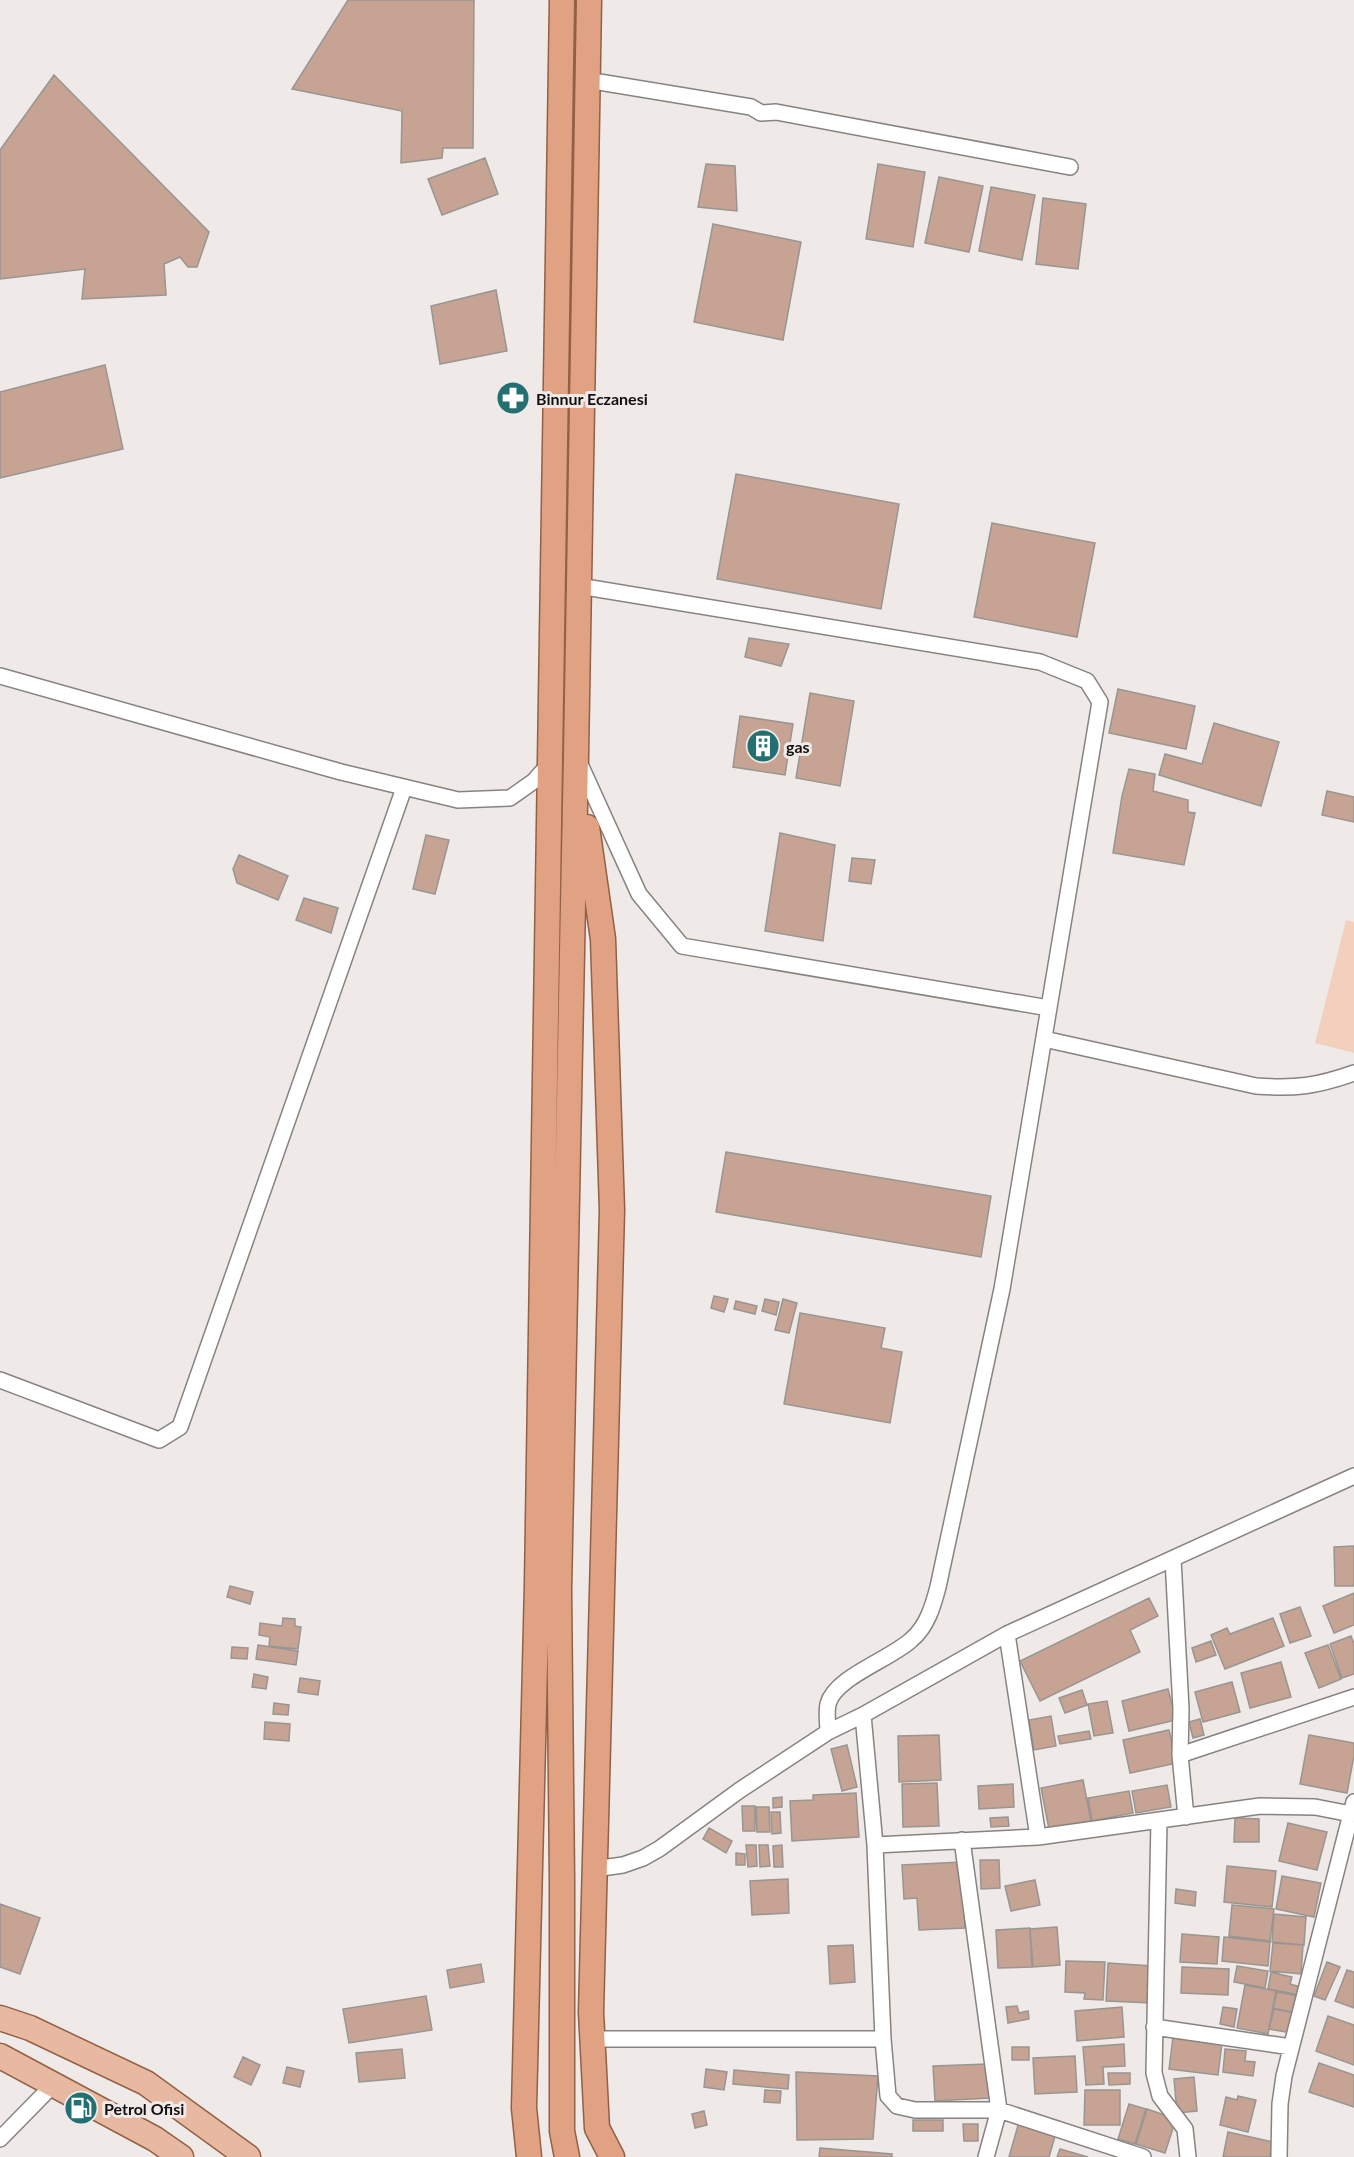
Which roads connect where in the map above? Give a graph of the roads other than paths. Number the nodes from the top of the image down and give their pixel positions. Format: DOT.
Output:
graph roads {
  1 [pos="562,0"];
  2 [pos="589,0"];
  3 [pos="587,80"];
  4 [pos="1070,167"];
  5 [pos="579,586"];
  6 [pos="0,676"];
  7 [pos="576,756"];
  8 [pos="550,762"];
  9 [pos="404,788"];
  10 [pos="1049,1008"];
  11 [pos="1044,1039"];
  12 [pos="1354,1073"];
  13 [pos="0,1380"];
  14 [pos="1354,1476"];
  15 [pos="1173,1558"];
  16 [pos="1006,1634"];
  17 [pos="1354,1697"];
  18 [pos="863,1715"];
  19 [pos="828,1732"];
  20 [pos="1180,1755"];
  21 [pos="1186,1817"];
  22 [pos="1352,1818"];
  23 [pos="1159,1821"];
  24 [pos="1038,1837"];
  25 [pos="962,1840"];
  26 [pos="875,1845"];
  27 [pos="594,1869"];
  28 [pos="0,2018"];
  29 [pos="1154,2027"];
  30 [pos="592,2039"];
  31 [pos="883,2039"];
  32 [pos="1291,2048"];
  33 [pos="1,2057"];
  34 [pos="54,2084"];
  35 [pos="999,2110"];
  36 [pos="0,2139"];
  37 [pos="181,2157"];
  38 [pos="248,2157"];
  39 [pos="529,2157"];
  40 [pos="567,2157"];
  41 [pos="612,2157"];
  42 [pos="986,2157"];
  43 [pos="1143,2157"];
  44 [pos="1188,2157"];
  45 [pos="1279,2157"];
  1 -- 8 [label="highway"];
  2 -- 3 [label="highway"];
  3 -- 4 [label="street"];
  3 -- 5 [label="highway"];
  5 -- 7 [label="highway"];
  5 -- 10 [label="street"];
  6 -- 9 [label="street"];
  7 -- 10 [label="street"];
  7 -- 27 [label="highway"];
  7 -- 40 [label="highway"];
  8 -- 9 [label="street"];
  8 -- 39 [label="highway"];
  9 -- 13 [label="street"];
  10 -- 11 [label="street"];
  11 -- 12 [label="street"];
  11 -- 19 [label="street"];
  14 -- 15 [label="street"];
  15 -- 16 [label="street"];
  15 -- 20 [label="street"];
  16 -- 18 [label="street"];
  16 -- 24 [label="street"];
  17 -- 20 [label="street"];
  18 -- 19 [label="street"];
  18 -- 26 [label="street"];
  19 -- 27 [label="street"];
  20 -- 21 [label="street"];
  21 -- 22 [label="street"];
  21 -- 23 [label="street"];
  22 -- 32 [label="street"];
  23 -- 24 [label="street"];
  23 -- 29 [label="street"];
  24 -- 25 [label="street"];
  25 -- 26 [label="street"];
  25 -- 35 [label="street"];
  26 -- 31 [label="street"];
  27 -- 30 [label="highway"];
  28 -- 38 [label="main road"];
  29 -- 32 [label="street"];
  29 -- 44 [label="street"];
  30 -- 31 [label="street"];
  30 -- 41 [label="highway"];
  31 -- 35 [label="street"];
  32 -- 45 [label="street"];
  33 -- 34 [label="main road"];
  34 -- 36 [label="street"];
  34 -- 37 [label="main road"];
  35 -- 42 [label="street"];
  35 -- 43 [label="street"];
}
